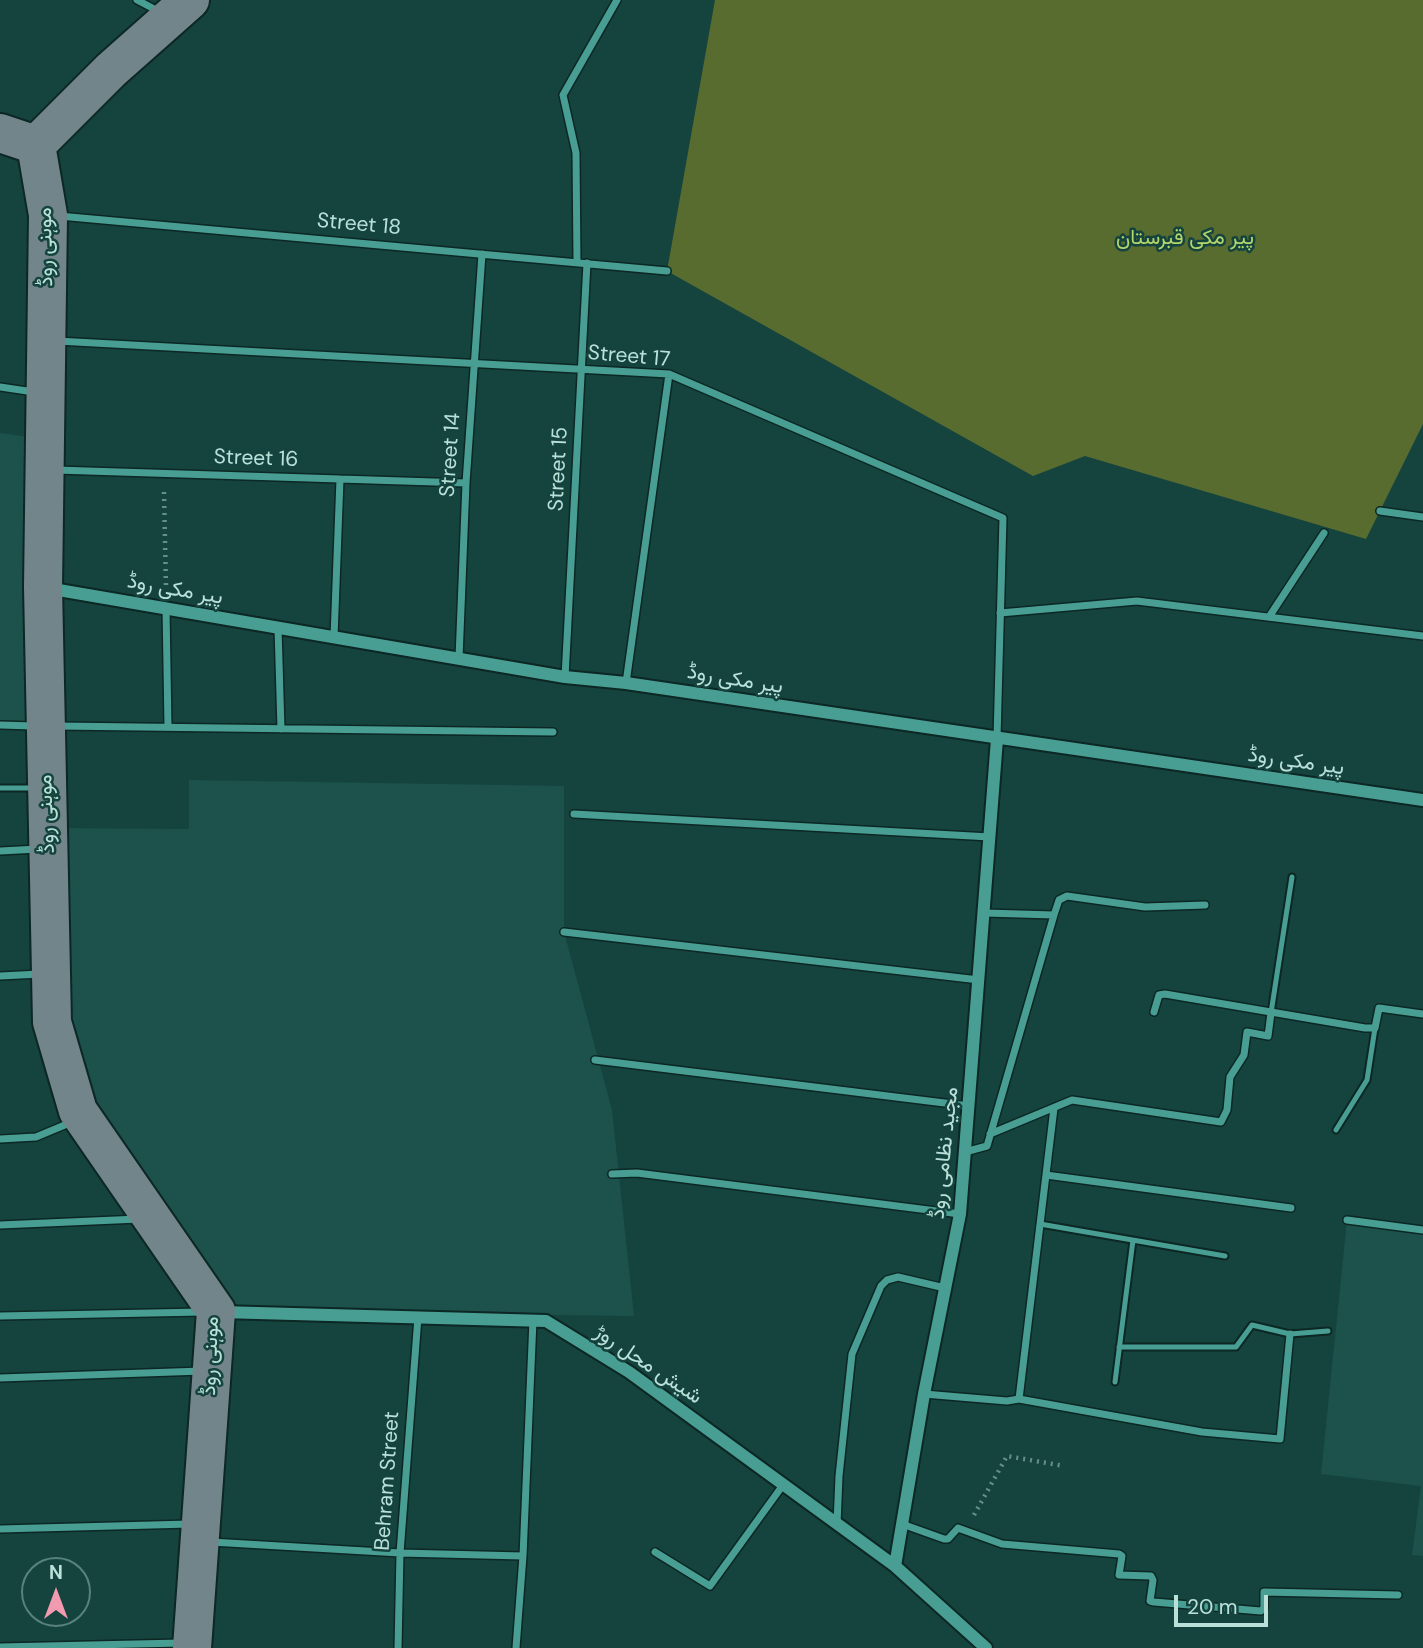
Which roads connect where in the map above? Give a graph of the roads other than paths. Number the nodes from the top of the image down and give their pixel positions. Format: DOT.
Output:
graph roads {
  1 [pos="137,0"];
  2 [pos="617,0"];
  3 [pos="180,9"];
  4 [pos="0,133"];
  5 [pos="36,145"];
  6 [pos="48,215"];
  7 [pos="482,254"];
  8 [pos="578,262"];
  9 [pos="587,263"];
  10 [pos="667,271"];
  11 [pos="46,341"];
  12 [pos="475,364"];
  13 [pos="582,370"];
  14 [pos="669,374"];
  15 [pos="0,387"];
  16 [pos="45,393"];
  17 [pos="44,470"];
  18 [pos="340,480"];
  19 [pos="466,483"];
  20 [pos="1380,511"];
  21 [pos="1423,517"];
  22 [pos="1324,533"];
  23 [pos="43,587"];
  24 [pos="166,608"];
  25 [pos="1000,613"];
  26 [pos="1269,617"];
  27 [pos="278,628"];
  28 [pos="1423,636"];
  29 [pos="334,637"];
  30 [pos="459,658"];
  31 [pos="565,677"];
  32 [pos="626,683"];
  33 [pos="0,725"];
  34 [pos="46,726"];
  35 [pos="168,727"];
  36 [pos="281,729"];
  37 [pos="553,732"];
  38 [pos="997,739"];
  39 [pos="0,788"];
  40 [pos="46,788"];
  41 [pos="1423,800"];
  42 [pos="574,814"];
  43 [pos="990,837"];
  44 [pos="48,849"];
  45 [pos="0,851"];
  46 [pos="1292,877"];
  47 [pos="1205,905"];
  48 [pos="985,913"];
  49 [pos="1054,915"];
  50 [pos="564,932"];
  51 [pos="52,974"];
  52 [pos="0,976"];
  53 [pos="979,980"];
  54 [pos="1154,1012"];
  55 [pos="1271,1013"];
  56 [pos="1423,1014"];
  57 [pos="1375,1028"];
  58 [pos="595,1060"];
  59 [pos="969,1106"];
  60 [pos="1054,1108"];
  61 [pos="83,1118"];
  62 [pos="1336,1130"];
  63 [pos="990,1134"];
  64 [pos="0,1139"];
  65 [pos="965,1152"];
  66 [pos="612,1174"];
  67 [pos="1046,1175"];
  68 [pos="1291,1208"];
  69 [pos="960,1214"];
  70 [pos="153,1219"];
  71 [pos="1347,1220"];
  72 [pos="1040,1224"];
  73 [pos="0,1225"];
  74 [pos="1423,1230"];
  75 [pos="1133,1240"];
  76 [pos="1225,1256"];
  77 [pos="945,1288"];
  78 [pos="216,1311"];
  79 [pos="0,1317"];
  80 [pos="418,1317"];
  81 [pos="533,1320"];
  82 [pos="1328,1331"];
  83 [pos="1290,1334"];
  84 [pos="1119,1347"];
  85 [pos="212,1371"];
  86 [pos="0,1378"];
  87 [pos="1115,1382"];
  88 [pos="924,1394"];
  89 [pos="1019,1399"];
  90 [pos="783,1485"];
  91 [pos="837,1524"];
  92 [pos="902,1524"];
  93 [pos="0,1529"];
  94 [pos="200,1533"];
  95 [pos="655,1552"];
  96 [pos="401,1553"];
  97 [pos="523,1556"];
  98 [pos="895,1566"];
  99 [pos="1398,1595"];
  100 [pos="192,1646"];
  101 [pos="0,1647"];
  102 [pos="398,1648"];
  103 [pos="516,1648"];
  104 [pos="986,1648"];
  1 -- 3 [label="street"];
  2 -- 8 [label="street"];
  3 -- 5 [label="main road"];
  4 -- 5 [label="main road"];
  5 -- 6 [label="main road, موہنی روڈ"];
  6 -- 7 [label="street, Street 18"];
  6 -- 11 [label="main road, موہنی روڈ"];
  7 -- 8 [label="street, Street 18"];
  7 -- 12 [label="street, Street 14"];
  8 -- 9 [label="street, Street 18"];
  9 -- 10 [label="street, Street 18"];
  9 -- 13 [label="street, Street 15"];
  11 -- 12 [label="street, Street 17"];
  11 -- 16 [label="main road, موہنی روڈ"];
  12 -- 13 [label="street, Street 17"];
  12 -- 19 [label="street, Street 14"];
  13 -- 14 [label="street, Street 17"];
  13 -- 31 [label="street, Street 15"];
  14 -- 25 [label="street, Street 17"];
  14 -- 32 [label="street"];
  15 -- 16 [label="street"];
  16 -- 17 [label="main road, موہنی روڈ"];
  17 -- 18 [label="street, Street 16"];
  17 -- 23 [label="main road, موہنی روڈ"];
  18 -- 19 [label="street, Street 16"];
  18 -- 29 [label="street"];
  19 -- 30 [label="street, Street 14"];
  20 -- 21 [label="street"];
  22 -- 26 [label="street"];
  23 -- 24 [label="street, پیر مکی روڈ"];
  23 -- 34 [label="main road, موہنی روڈ"];
  24 -- 27 [label="street, پیر مکی روڈ"];
  24 -- 35 [label="street"];
  25 -- 26 [label="street"];
  25 -- 38 [label="street, Street 17"];
  26 -- 28 [label="street"];
  27 -- 29 [label="street, پیر مکی روڈ"];
  27 -- 36 [label="street"];
  29 -- 30 [label="street, پیر مکی روڈ"];
  30 -- 31 [label="street, پیر مکی روڈ"];
  31 -- 32 [label="street, پیر مکی روڈ"];
  32 -- 38 [label="street, پیر مکی روڈ"];
  33 -- 34 [label="street"];
  34 -- 35 [label="street"];
  34 -- 40 [label="main road, موہنی روڈ"];
  35 -- 36 [label="street"];
  36 -- 37 [label="street"];
  38 -- 41 [label="street, پیر مکی روڈ"];
  38 -- 43 [label="street, مجید نظامی روڈ"];
  39 -- 40 [label="lane"];
  40 -- 44 [label="main road, موہنی روڈ"];
  42 -- 43 [label="street"];
  43 -- 48 [label="street, مجید نظامی روڈ"];
  44 -- 45 [label="street"];
  44 -- 51 [label="main road, موہنی روڈ"];
  46 -- 55 [label="lane"];
  47 -- 49 [label="street"];
  48 -- 49 [label="street"];
  48 -- 53 [label="street, مجید نظامی روڈ"];
  49 -- 63 [label="street"];
  50 -- 53 [label="street"];
  51 -- 52 [label="street"];
  51 -- 61 [label="main road, موہنی روڈ"];
  53 -- 59 [label="street, مجید نظامی روڈ"];
  54 -- 55 [label="street"];
  55 -- 57 [label="street"];
  55 -- 60 [label="street"];
  56 -- 57 [label="street"];
  57 -- 62 [label="lane"];
  58 -- 59 [label="street"];
  59 -- 65 [label="street, مجید نظامی روڈ"];
  60 -- 63 [label="street"];
  60 -- 67 [label="street"];
  61 -- 64 [label="street"];
  61 -- 70 [label="main road, موہنی روڈ"];
  63 -- 65 [label="street"];
  65 -- 69 [label="street, مجید نظامی روڈ"];
  66 -- 69 [label="street"];
  67 -- 68 [label="street"];
  67 -- 72 [label="street"];
  69 -- 77 [label="street, مجید نظامی روڈ"];
  70 -- 73 [label="street"];
  70 -- 78 [label="main road, موہنی روڈ"];
  71 -- 74 [label="street"];
  72 -- 75 [label="lane"];
  72 -- 89 [label="street"];
  75 -- 76 [label="lane"];
  75 -- 84 [label="lane"];
  77 -- 88 [label="street, مجید نظامی روڈ"];
  77 -- 91 [label="street"];
  78 -- 79 [label="street"];
  78 -- 80 [label="street, شیش محل روڑ"];
  78 -- 85 [label="main road, موہنی روڈ"];
  80 -- 81 [label="street, شیش محل روڑ"];
  80 -- 96 [label="street, Behram Street"];
  81 -- 90 [label="street, شیش محل روڑ"];
  81 -- 97 [label="street"];
  82 -- 83 [label="lane"];
  83 -- 84 [label="lane"];
  83 -- 89 [label="street"];
  84 -- 87 [label="lane"];
  85 -- 86 [label="street"];
  85 -- 94 [label="main road, موہنی روڈ"];
  88 -- 89 [label="street"];
  88 -- 92 [label="street, مجید نظامی روڈ"];
  90 -- 91 [label="street, شیش محل روڑ"];
  90 -- 95 [label="street"];
  91 -- 98 [label="street, شیش محل روڑ"];
  92 -- 98 [label="street, مجید نظامی روڈ"];
  92 -- 99 [label="street"];
  93 -- 94 [label="street"];
  94 -- 96 [label="street"];
  94 -- 100 [label="main road, موہنی روڈ"];
  96 -- 97 [label="street"];
  96 -- 102 [label="street, Behram Street"];
  97 -- 103 [label="street"];
  98 -- 104 [label="street, شیش محل روڑ"];
  100 -- 101 [label="street"];
}
